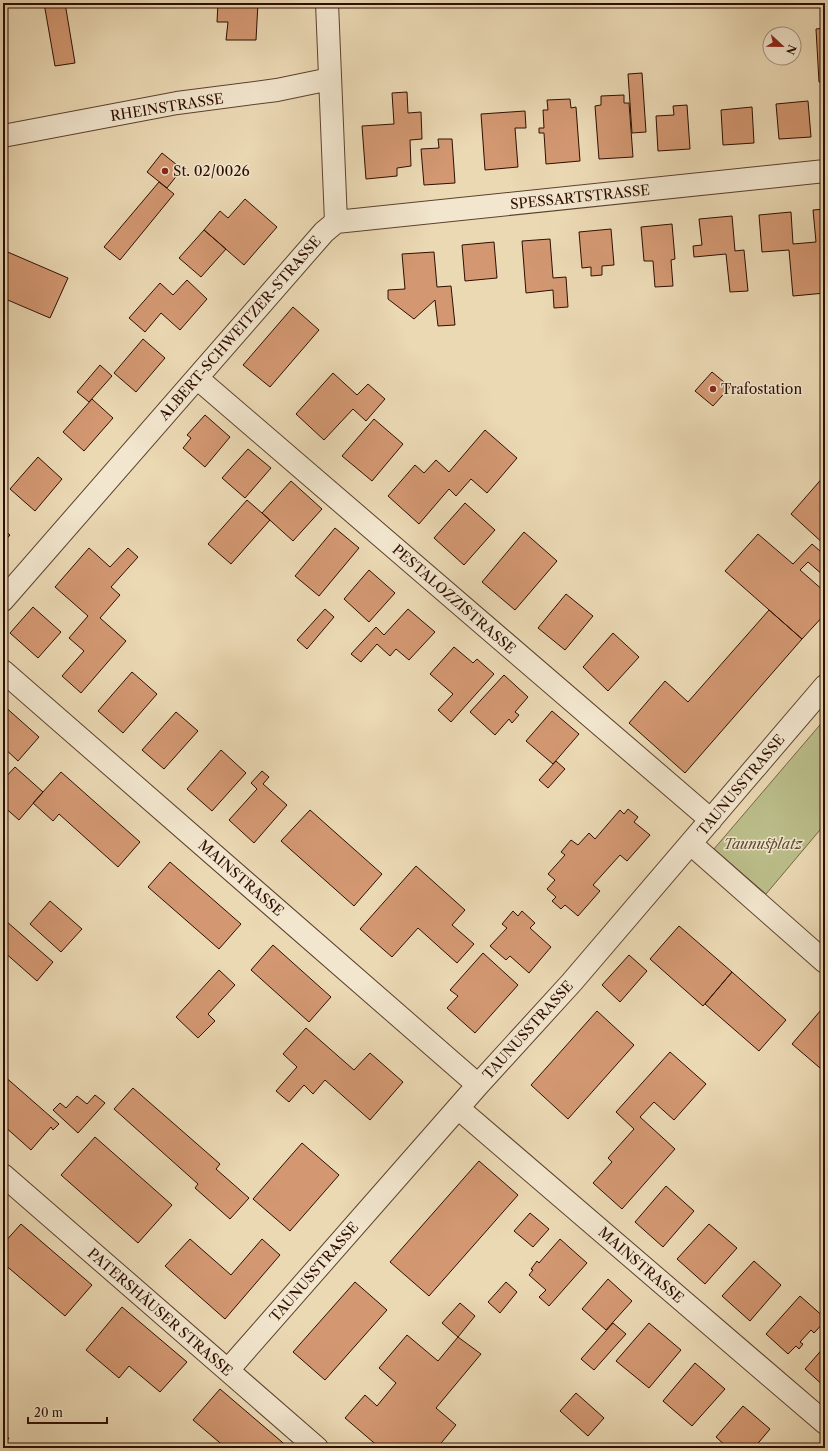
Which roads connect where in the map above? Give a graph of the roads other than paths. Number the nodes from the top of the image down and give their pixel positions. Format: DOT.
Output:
graph roads {
  1 [pos="327,3"];
  2 [pos="330,79"];
  3 [pos="3,136"];
  4 [pos="825,171"];
  5 [pos="336,222"];
  6 [pos="196,378"];
  7 [pos="3,600"];
  8 [pos="3,671"];
  9 [pos="825,686"];
  10 [pos="711,820"];
  11 [pos="691,844"];
  12 [pos="825,962"];
  13 [pos="478,1085"];
  14 [pos="458,1108"];
  15 [pos="3,1175"];
  16 [pos="228,1370"];
  17 [pos="825,1424"];
  18 [pos="318,1448"];
  1 -- 2 [label="street"];
  2 -- 3 [label="street, RHEINSTRASSE"];
  2 -- 5 [label="street"];
  4 -- 5 [label="street, SPESSARTSTRASSE"];
  5 -- 6 [label="street, ALBERT-SCHWEITZER-STRASSE"];
  6 -- 7 [label="street, ALBERT-SCHWEITZER-STRASSE"];
  6 -- 10 [label="street, PESTALOZZISTRASSE"];
  8 -- 13 [label="street, MAINSTRASSE"];
  9 -- 10 [label="street, TAUNUSSTRASSE"];
  10 -- 11 [label="street, TAUNUSSTRASSE"];
  11 -- 12 [label="street"];
  11 -- 13 [label="street, TAUNUSSTRASSE"];
  13 -- 14 [label="street, TAUNUSSTRASSE"];
  14 -- 16 [label="street, TAUNUSSTRASSE"];
  14 -- 17 [label="street, MAINSTRASSE"];
  15 -- 16 [label="street, PATERSHÄUSER STRASSE"];
  16 -- 18 [label="street, PATERSHÄUSER STRASSE"];
}
